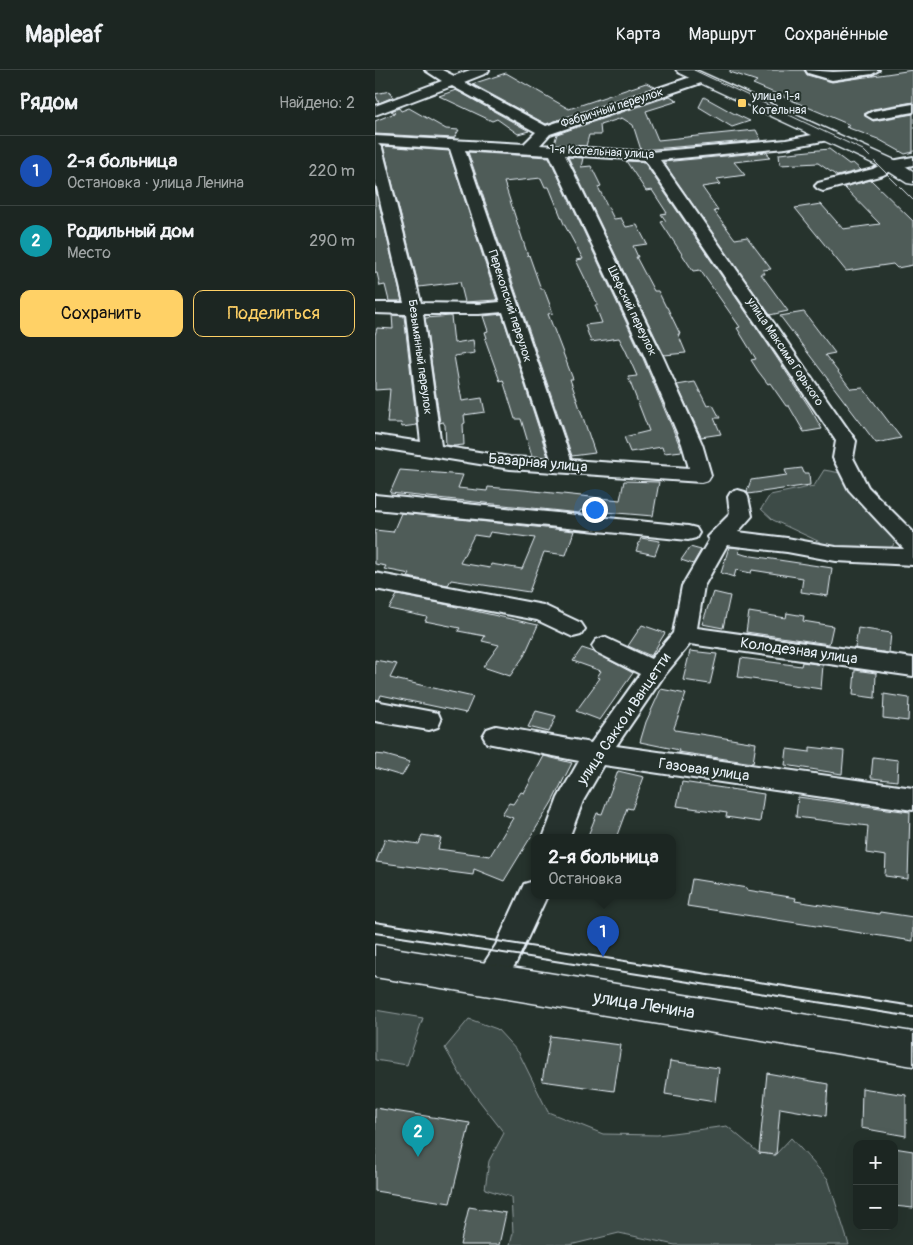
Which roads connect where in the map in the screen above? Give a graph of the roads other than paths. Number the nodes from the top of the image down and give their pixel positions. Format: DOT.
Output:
graph roads {
  1 [pos="432,70"];
  2 [pos="482,70"];
  3 [pos="685,70"];
  4 [pos="813,70"];
  5 [pos="872,70"];
  6 [pos="702,78"];
  7 [pos="453,80"];
  8 [pos="913,108"];
  9 [pos="375,111"];
  10 [pos="873,115"];
  11 [pos="545,131"];
  12 [pos="828,136"];
  13 [pos="375,140"];
  14 [pos="456,145"];
  15 [pos="375,148"];
  16 [pos="529,148"];
  17 [pos="555,150"];
  18 [pos="650,156"];
  19 [pos="913,161"];
  20 [pos="891,165"];
  21 [pos="913,179"];
  22 [pos="823,186"];
  23 [pos="510,306"];
  24 [pos="375,308"];
  25 [pos="414,308"];
  26 [pos="375,441"];
  27 [pos="432,449"];
  28 [pos="563,466"];
  29 [pos="701,475"];
  30 [pos="738,497"];
  31 [pos="375,502"];
  32 [pos="688,534"];
  33 [pos="719,537"];
  34 [pos="913,545"];
  35 [pos="913,557"];
  36 [pos="375,581"];
  37 [pos="573,629"];
  38 [pos="684,635"];
  39 [pos="604,646"];
  40 [pos="913,667"];
  41 [pos="655,671"];
  42 [pos="375,710"];
  43 [pos="429,720"];
  44 [pos="496,736"];
  45 [pos="597,754"];
  46 [pos="913,799"];
  47 [pos="557,834"];
  48 [pos="531,899"];
  49 [pos="375,961"];
  50 [pos="489,979"];
  51 [pos="913,1049"];
  1 -- 7 [label="street"];
  2 -- 7 [label="street"];
  3 -- 6 [label="main road"];
  4 -- 5 [label="street"];
  6 -- 11 [label="street, Фабричный переулок"];
  6 -- 12 [label="main road"];
  7 -- 9 [label="street"];
  7 -- 11 [label="street"];
  8 -- 10 [label="street"];
  11 -- 16 [label="street, Фабричный переулок"];
  12 -- 18 [label="street, 1-я Котельная улица"];
  12 -- 20 [label="main road"];
  13 -- 14 [label="street, 1-я Котельная улица"];
  14 -- 16 [label="street, 1-я Котельная улица"];
  14 -- 23 [label="street, Перекопский переулок"];
  15 -- 25 [label="street, Безымянный переулок"];
  16 -- 17 [label="street, 1-я Котельная улица"];
  17 -- 18 [label="street, 1-я Котельная улица"];
  17 -- 29 [label="street, Шефский переулок"];
  18 -- 34 [label="street, улица Максима Горького"];
  19 -- 20 [label="street"];
  20 -- 21 [label="main road"];
  20 -- 22 [label="street"];
  23 -- 25 [label="street"];
  23 -- 28 [label="street, Перекопский переулок"];
  24 -- 25 [label="street"];
  25 -- 27 [label="street, Безымянный переулок"];
  26 -- 27 [label="street, Базарная улица"];
  27 -- 28 [label="street, Базарная улица"];
  28 -- 29 [label="street, Базарная улица"];
  30 -- 33 [label="street, улица Сакко и Ванцетти"];
  31 -- 32 [label="street"];
  33 -- 35 [label="street"];
  33 -- 38 [label="street, улица Сакко и Ванцетти"];
  36 -- 37 [label="street"];
  38 -- 40 [label="street, Колодезная улица"];
  38 -- 41 [label="street, улица Сакко и Ванцетти"];
  39 -- 41 [label="street"];
  41 -- 45 [label="street, улица Сакко и Ванцетти"];
  42 -- 43 [label="street"];
  44 -- 45 [label="street, Газовая улица"];
  45 -- 46 [label="street, Газовая улица"];
  45 -- 47 [label="street, улица Сакко и Ванцетти"];
  48 -- 50 [label="street"];
  49 -- 50 [label="main road, улица Ленина"];
  50 -- 51 [label="main road, улица Ленина"];
}
